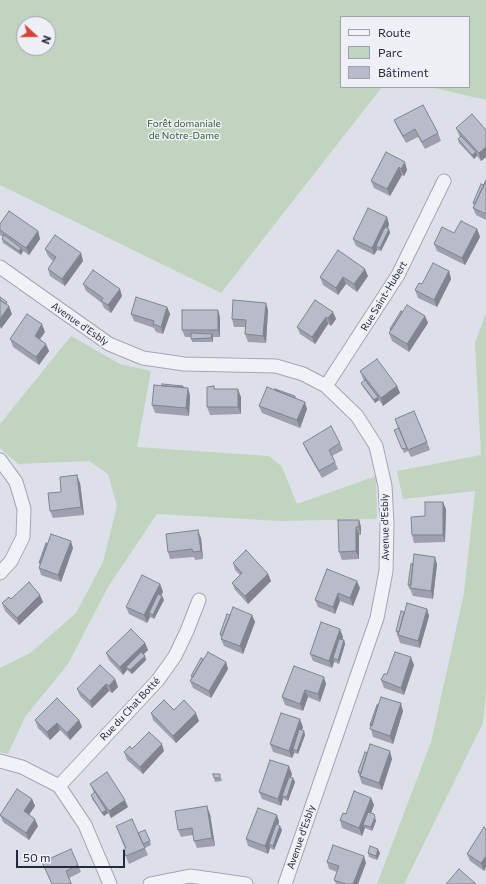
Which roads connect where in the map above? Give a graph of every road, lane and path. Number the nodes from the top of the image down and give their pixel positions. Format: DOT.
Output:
graph roads {
  1 [pos="444,181"];
  2 [pos="0,268"];
  3 [pos="326,386"];
  4 [pos="0,460"];
  5 [pos="0,573"];
  6 [pos="199,600"];
  7 [pos="0,761"];
  8 [pos="58,786"];
  9 [pos="191,880"];
  10 [pos="110,884"];
  11 [pos="150,884"];
  12 [pos="246,884"];
  13 [pos="285,884"];
  1 -- 3 [label="street, Rue Saint-Hubert"];
  2 -- 3 [label="street, Avenue d'Esbly"];
  3 -- 13 [label="street, Avenue d'Esbly"];
  4 -- 5 [label="street"];
  6 -- 8 [label="street, Rue du Chat Botté"];
  7 -- 8 [label="street"];
  8 -- 10 [label="street"];
  9 -- 11 [label="street"];
  9 -- 12 [label="street"];
}
